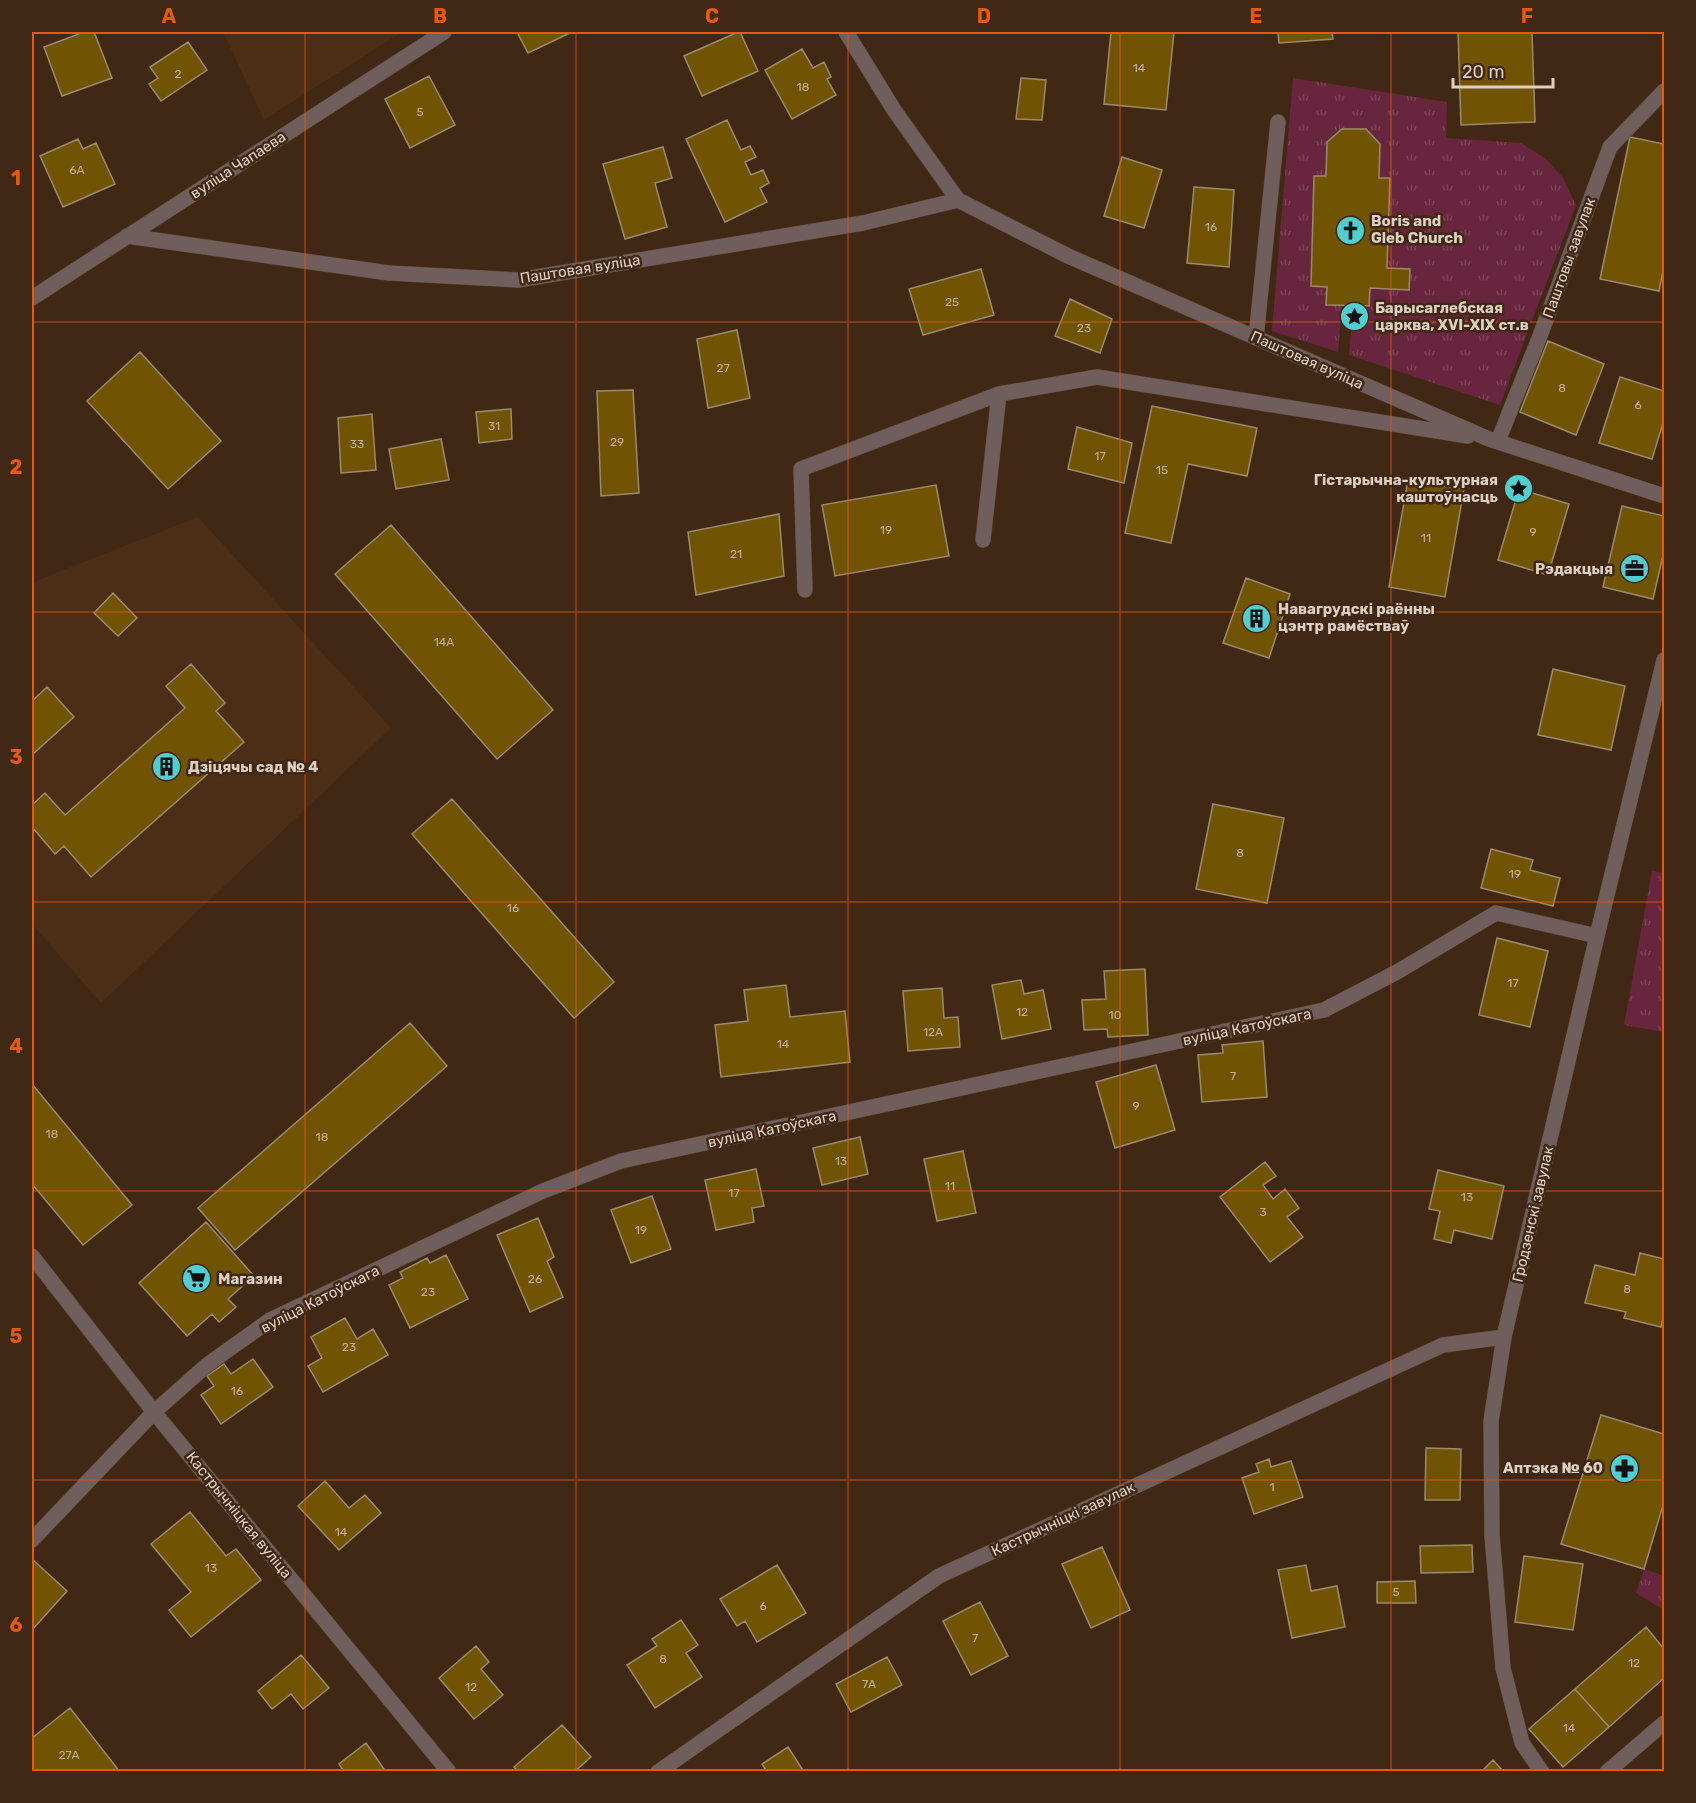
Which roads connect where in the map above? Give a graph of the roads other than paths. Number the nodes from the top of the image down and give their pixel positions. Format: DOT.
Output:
graph roads {
  1 [pos="444,32"];
  2 [pos="846,32"];
  3 [pos="1665,92"];
  4 [pos="1278,122"];
  5 [pos="958,200"];
  6 [pos="127,236"];
  7 [pos="32,298"];
  8 [pos="1256,338"];
  9 [pos="999,394"];
  10 [pos="1493,440"];
  11 [pos="1665,496"];
  12 [pos="982,540"];
  13 [pos="806,590"];
  14 [pos="1665,660"];
  15 [pos="1597,936"];
  16 [pos="32,1256"];
  17 [pos="1504,1337"];
  18 [pos="154,1412"];
  19 [pos="32,1540"];
  20 [pos="1665,1723"];
  21 [pos="449,1772"];
  22 [pos="658,1772"];
  23 [pos="1542,1772"];
  24 [pos="1607,1772"];
  1 -- 6 [label="street, вуліца Чапаева"];
  2 -- 5 [label="street, Паштовая вуліца"];
  3 -- 10 [label="street, Паштовы завулак"];
  4 -- 8 [label="street"];
  5 -- 6 [label="street, Паштовая вуліца"];
  5 -- 8 [label="street, Паштовая вуліца"];
  6 -- 7 [label="street, вуліца Чапаева"];
  8 -- 10 [label="street, Паштовая вуліца"];
  9 -- 10 [label="street"];
  9 -- 12 [label="street"];
  9 -- 13 [label="street"];
  10 -- 11 [label="street, Паштовая вуліца"];
  14 -- 15 [label="street, Гродзенскі завулак"];
  15 -- 17 [label="street, Гродзенскі завулак"];
  15 -- 18 [label="street, вуліца Катоўскага"];
  16 -- 18 [label="street, Кастрычніцкая вуліца"];
  17 -- 22 [label="street, Кастрычніцкі завулак"];
  17 -- 23 [label="street, Гродзенскі завулак"];
  18 -- 19 [label="street, вуліца Катоўскага"];
  18 -- 21 [label="street, Кастрычніцкая вуліца"];
  20 -- 24 [label="street"];
}
